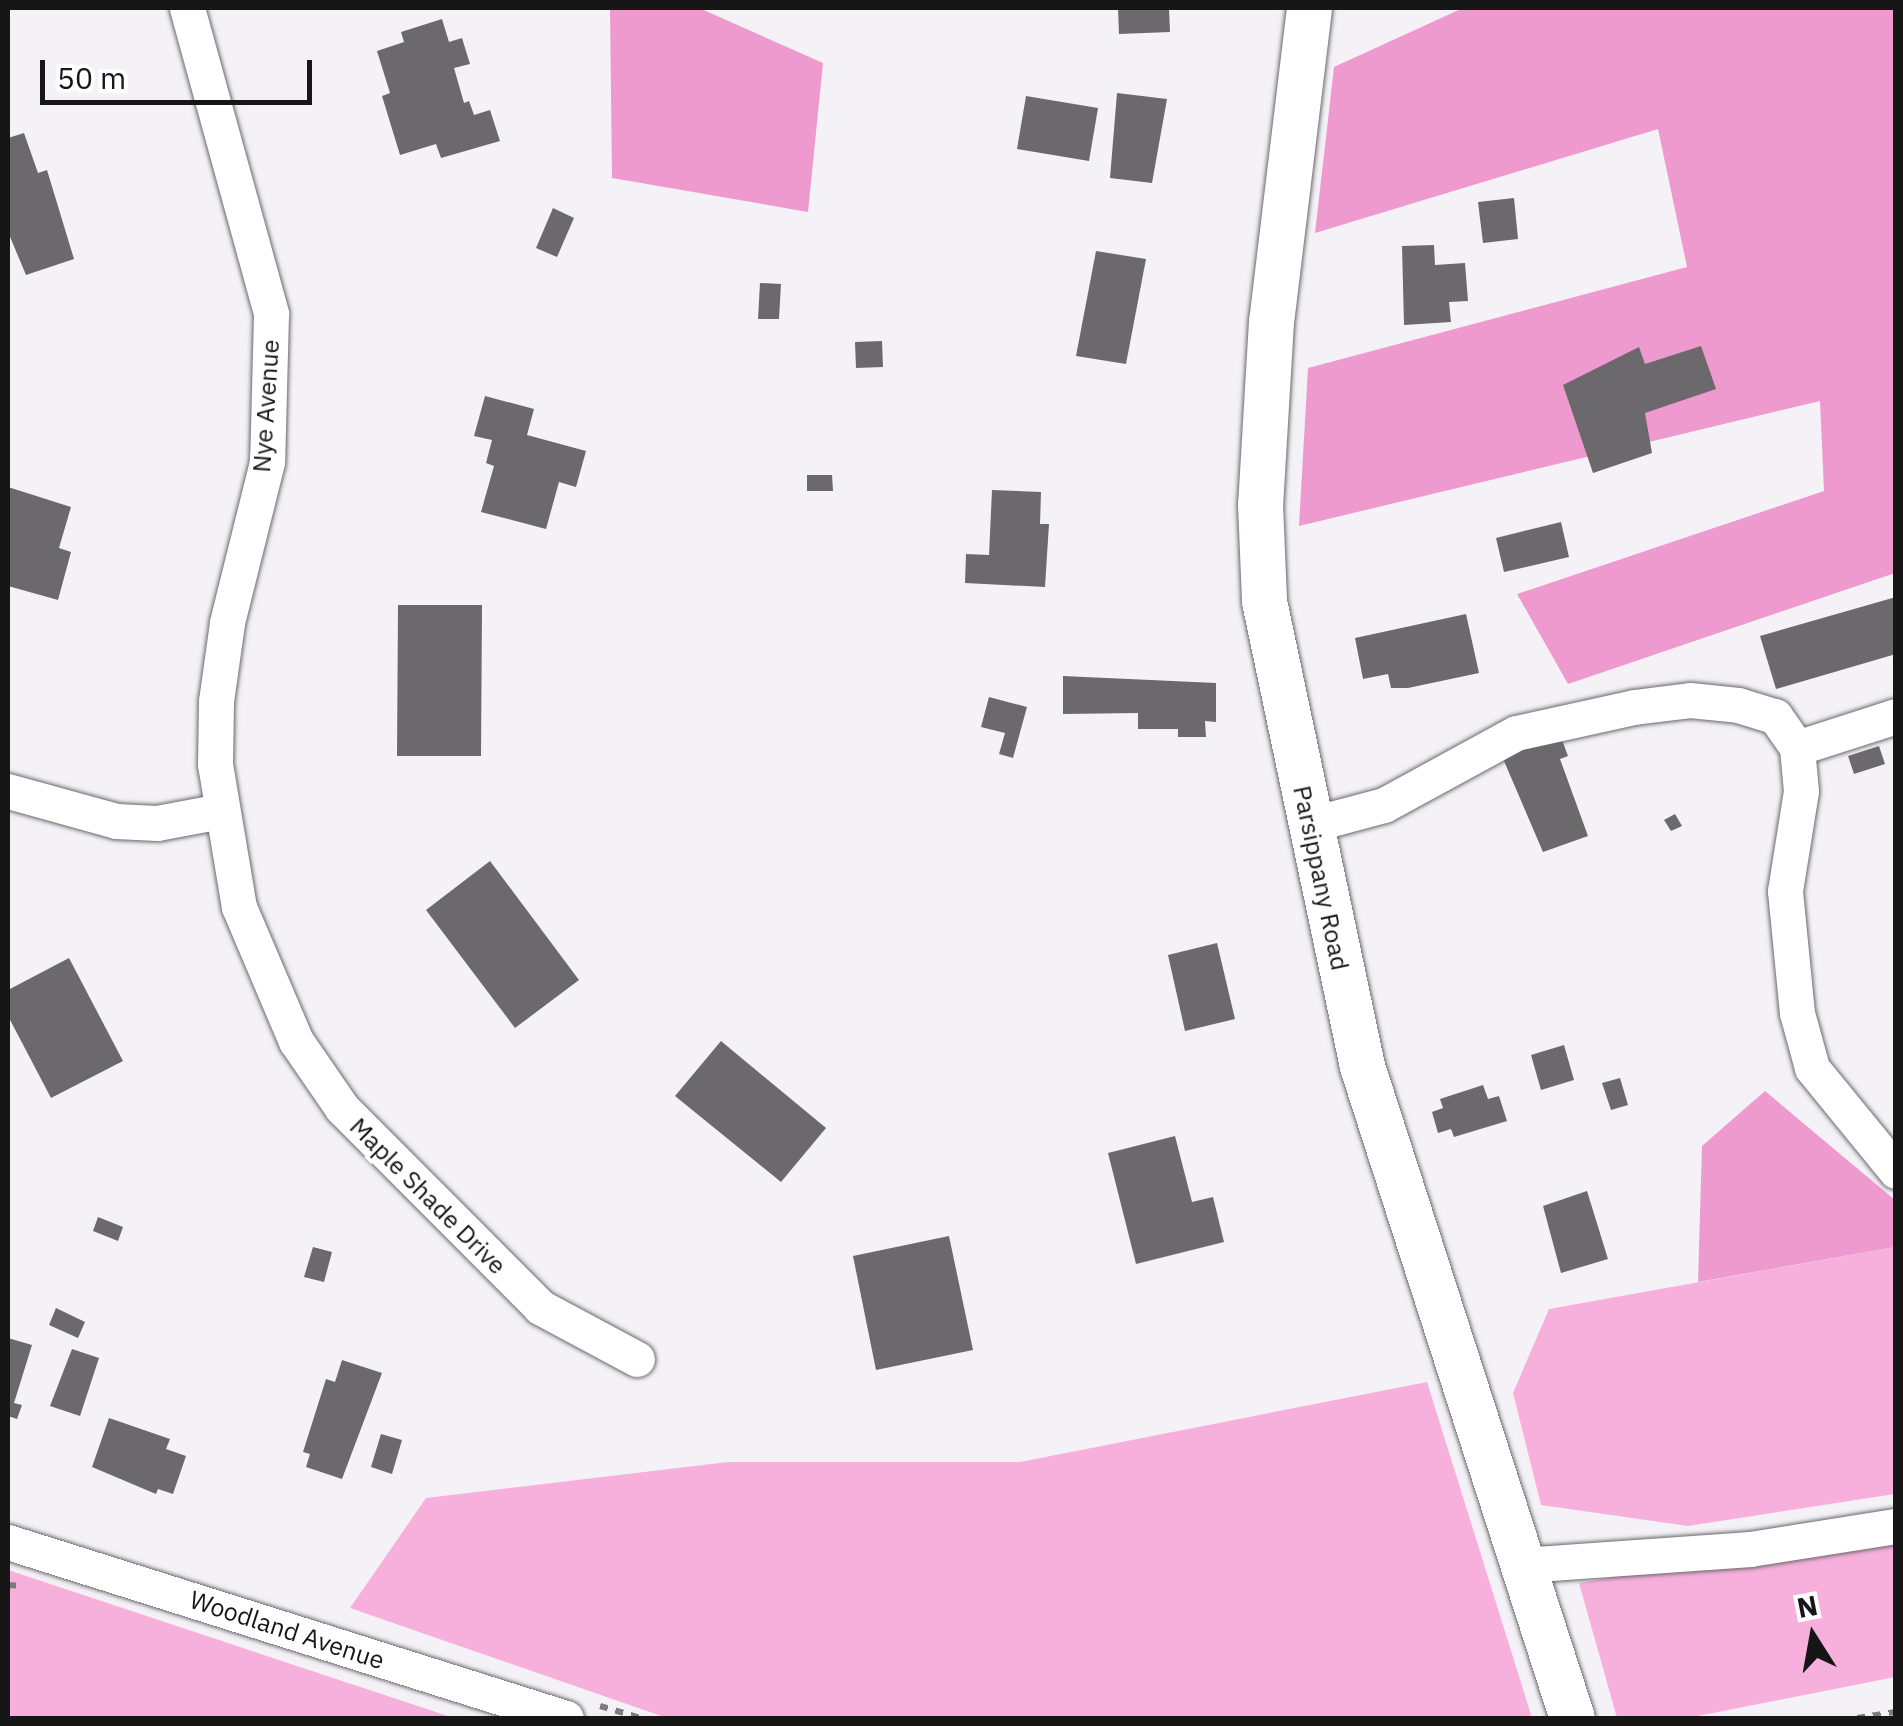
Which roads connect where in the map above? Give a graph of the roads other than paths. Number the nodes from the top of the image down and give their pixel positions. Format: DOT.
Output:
graph roads {
  1 [pos="187,8"];
  2 [pos="1308,8"];
  3 [pos="1896,716"];
  4 [pos="1797,748"];
  5 [pos="8,790"];
  6 [pos="221,811"];
  7 [pos="1309,825"];
  8 [pos="1896,1171"];
  9 [pos="637,1359"];
  10 [pos="1896,1526"];
  11 [pos="8,1542"];
  12 [pos="1522,1565"];
  13 [pos="566,1718"];
  14 [pos="1572,1718"];
  1 -- 6 [label="street, Nye Avenue"];
  2 -- 7 [label="main road, Parsippany Road"];
  3 -- 4 [label="street"];
  4 -- 7 [label="street"];
  4 -- 8 [label="street"];
  5 -- 6 [label="street"];
  6 -- 9 [label="street, Maple Shade Drive"];
  7 -- 12 [label="main road, Parsippany Road"];
  10 -- 12 [label="street"];
  11 -- 13 [label="street, Woodland Avenue"];
  12 -- 14 [label="main road, Parsippany Road"];
}
